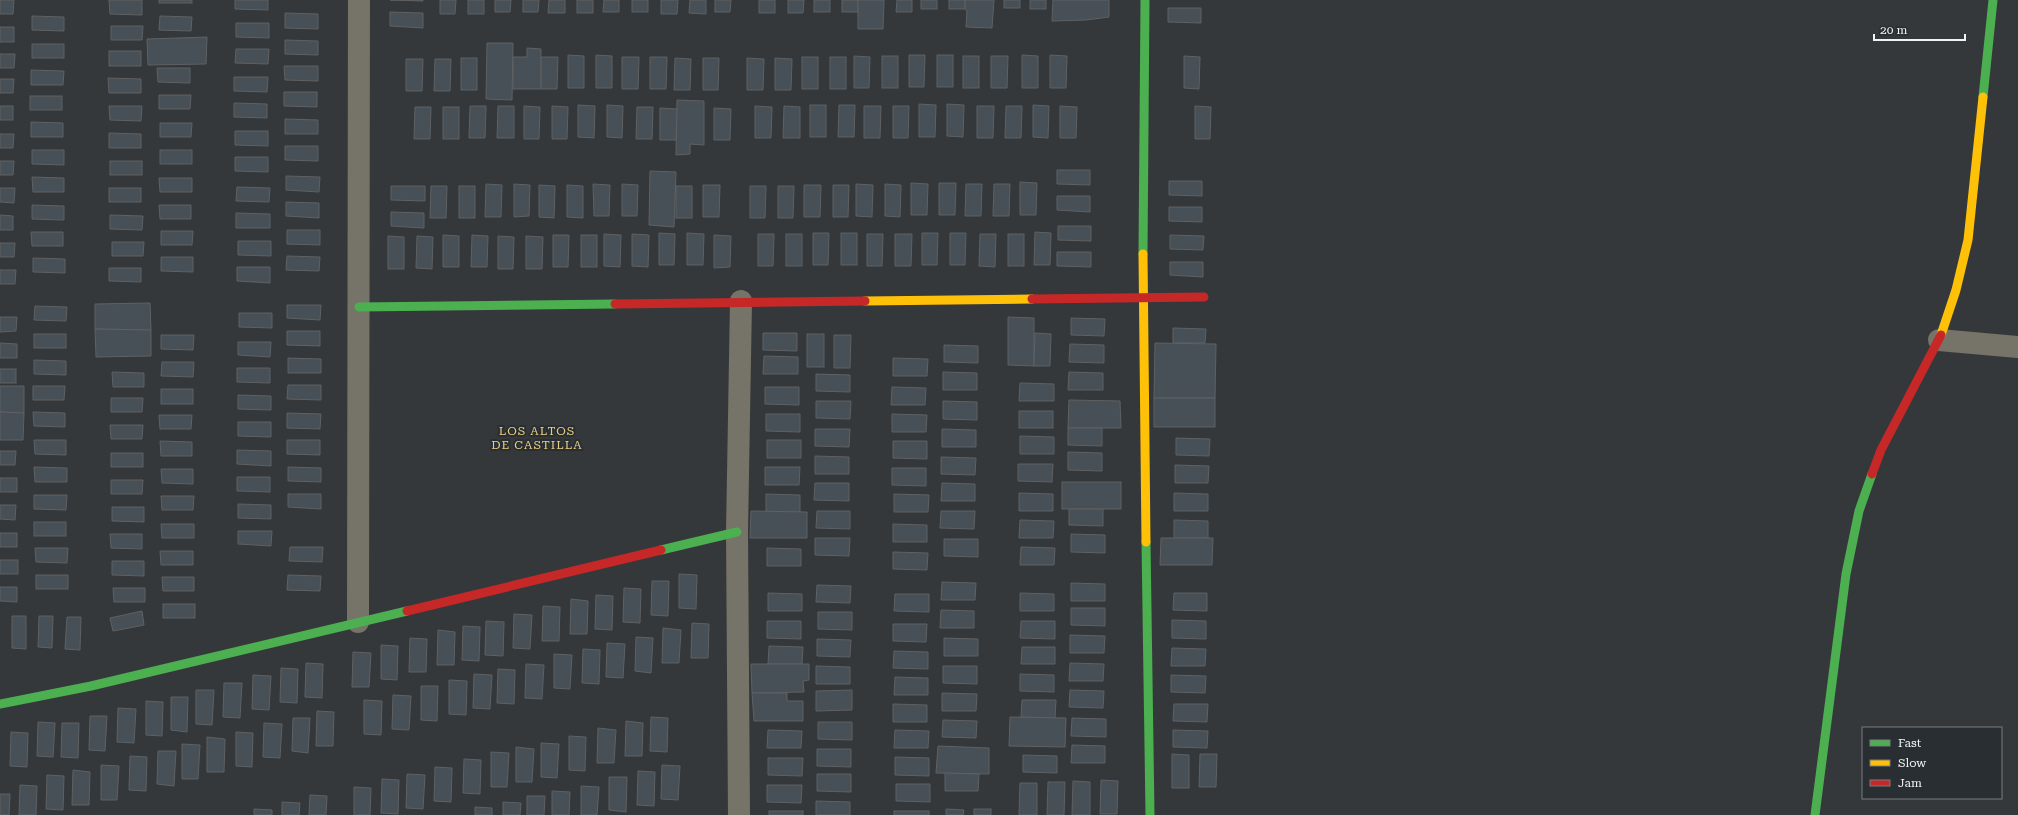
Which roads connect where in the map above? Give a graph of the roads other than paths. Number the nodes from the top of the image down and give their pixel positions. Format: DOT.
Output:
graph roads {
  1 [pos="359,0"];
  2 [pos="1145,0"];
  3 [pos="1993,0"];
  4 [pos="1143,297"];
  5 [pos="1204,297"];
  6 [pos="741,301"];
  7 [pos="359,307"];
  8 [pos="1939,340"];
  9 [pos="2018,347"];
  10 [pos="737,532"];
  11 [pos="358,622"];
  12 [pos="0,704"];
  13 [pos="739,815"];
  14 [pos="1150,815"];
  15 [pos="1815,815"];
  1 -- 7 [label="street"];
  2 -- 4 [label="street"];
  3 -- 8 [label="street"];
  4 -- 5 [label="street"];
  4 -- 6 [label="street"];
  4 -- 14 [label="street"];
  6 -- 7 [label="street"];
  6 -- 10 [label="street"];
  7 -- 11 [label="street"];
  8 -- 9 [label="street"];
  8 -- 15 [label="street"];
  10 -- 11 [label="street"];
  10 -- 13 [label="street"];
  11 -- 12 [label="street"];
}
